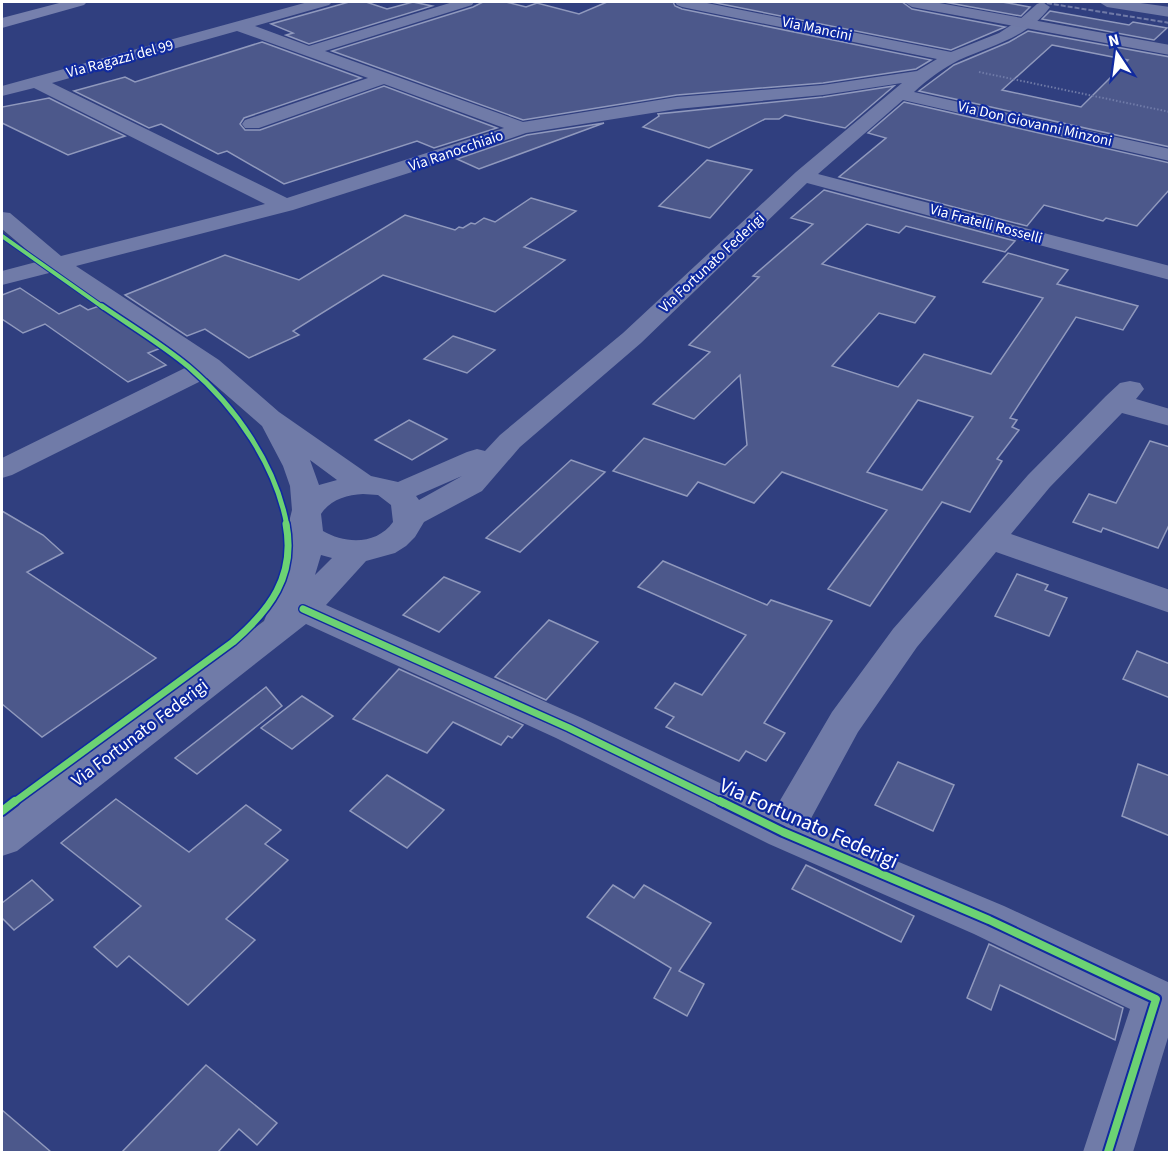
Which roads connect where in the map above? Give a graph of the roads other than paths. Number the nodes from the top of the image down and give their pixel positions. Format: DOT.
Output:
graph roads {
  1 [pos="79,2"];
  2 [pos="324,2"];
  3 [pos="467,2"];
  4 [pos="682,2"];
  5 [pos="912,2"];
  6 [pos="1107,2"];
  7 [pos="1042,8"];
  8 [pos="1170,12"];
  9 [pos="2,23"];
  10 [pos="1025,23"];
  11 [pos="239,26"];
  12 [pos="1170,50"];
  13 [pos="306,52"];
  14 [pos="946,61"];
  15 [pos="921,76"];
  16 [pos="386,78"];
  17 [pos="36,82"];
  18 [pos="2,91"];
  19 [pos="900,94"];
  20 [pos="252,124"];
  21 [pos="522,128"];
  22 [pos="1170,154"];
  23 [pos="803,176"];
  24 [pos="285,206"];
  25 [pos="2,218"];
  26 [pos="56,263"];
  27 [pos="1170,273"];
  28 [pos="2,278"];
  29 [pos="210,366"];
  30 [pos="269,418"];
  31 [pos="1170,418"];
  32 [pos="2,469"];
  33 [pos="364,484"];
  34 [pos="404,505"];
  35 [pos="308,524"];
  36 [pos="989,538"];
  37 [pos="357,551"];
  38 [pos="1170,602"];
  39 [pos="291,619"];
  40 [pos="783,832"];
  41 [pos="2,839"];
  42 [pos="1108,1152"];
  1 -- 9 [label="main road"];
  2 -- 11 [label="street, Via Ragazzi del 99"];
  3 -- 13 [label="street"];
  4 -- 14 [label="street, Via Mancini"];
  5 -- 10 [label="main road"];
  6 -- 8 [label="street"];
  7 -- 10 [label="street, Via Fortunato Federigi"];
  10 -- 12 [label="main road"];
  10 -- 14 [label="street, Via Fortunato Federigi"];
  11 -- 13 [label="street"];
  11 -- 17 [label="street, Via Ragazzi del 99"];
  13 -- 16 [label="street"];
  14 -- 15 [label="street, Via Fortunato Federigi"];
  15 -- 19 [label="street, Via Fortunato Federigi"];
  15 -- 21 [label="street, Via Ranocchiaio"];
  16 -- 20 [label="street"];
  16 -- 21 [label="street"];
  17 -- 18 [label="street, Via Ragazzi del 99"];
  17 -- 24 [label="street"];
  19 -- 22 [label="street, Via Don Giovanni Minzoni"];
  19 -- 23 [label="street, Via Fortunato Federigi"];
  21 -- 24 [label="street, Via Ranocchiaio"];
  23 -- 27 [label="street, Via Fratelli Rosselli"];
  23 -- 34 [label="street, Via Fortunato Federigi"];
  24 -- 26 [label="street, Via Ranocchiaio"];
  25 -- 26 [label="street"];
  26 -- 28 [label="street, Via Ranocchiaio"];
  26 -- 29 [label="street"];
  29 -- 30 [label="street"];
  29 -- 32 [label="street"];
  30 -- 33 [label="street"];
  30 -- 35 [label="street"];
  31 -- 36 [label="street, Via Fortunato Federigi"];
  33 -- 34 [label="street"];
  33 -- 35 [label="street"];
  34 -- 37 [label="street"];
  35 -- 37 [label="street"];
  35 -- 39 [label="street"];
  36 -- 38 [label="street"];
  36 -- 40 [label="street, Via Fortunato Federigi"];
  37 -- 39 [label="street"];
  39 -- 40 [label="street, Via Fortunato Federigi"];
  39 -- 41 [label="street, Via Fortunato Federigi"];
  40 -- 42 [label="street, Via Fortunato Federigi"];
}
